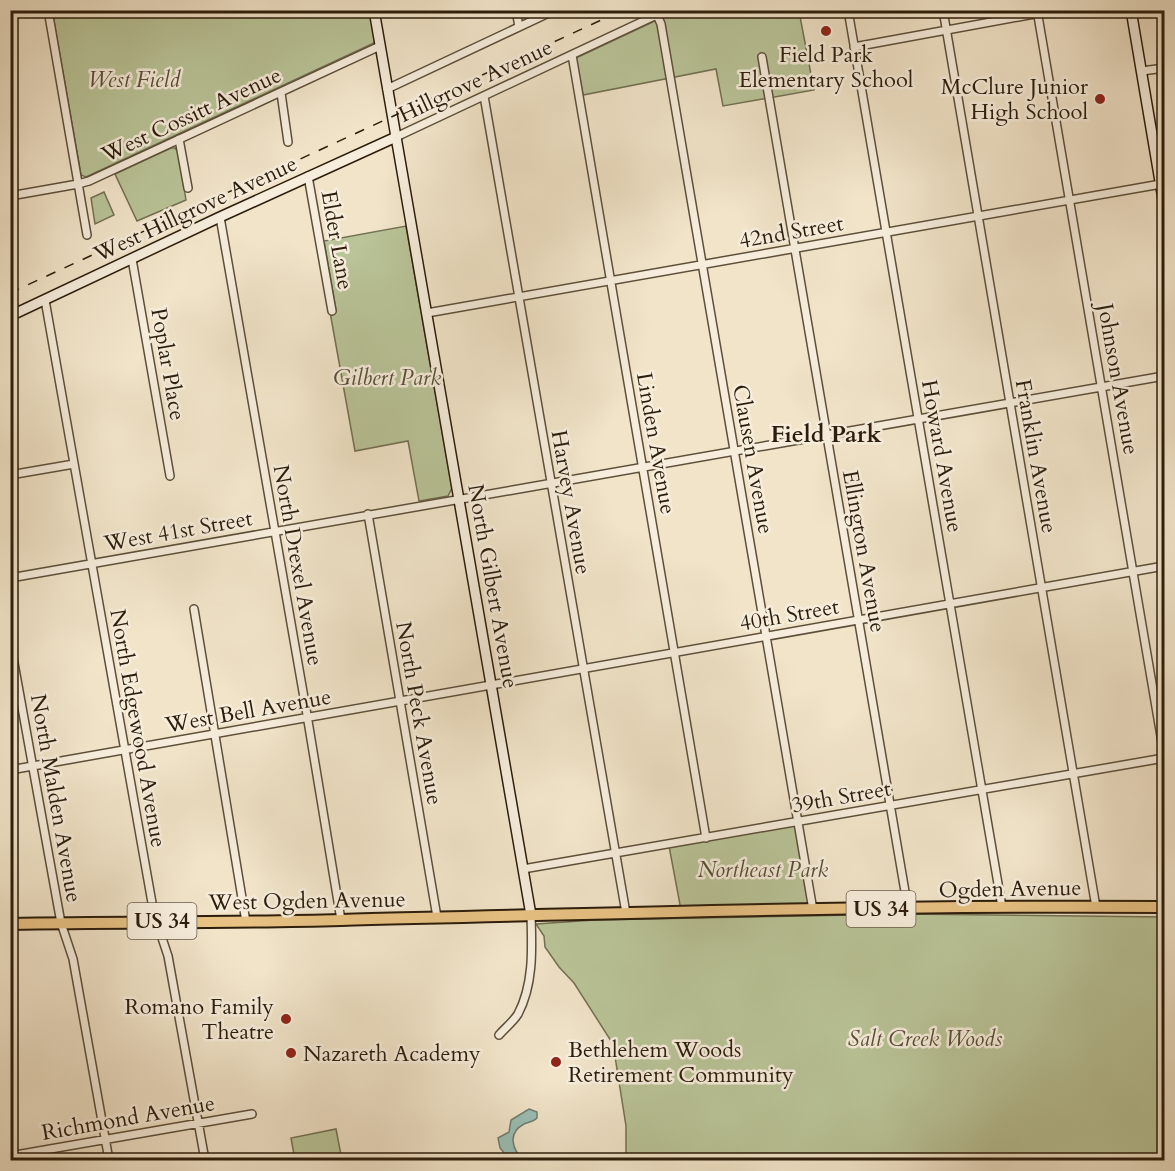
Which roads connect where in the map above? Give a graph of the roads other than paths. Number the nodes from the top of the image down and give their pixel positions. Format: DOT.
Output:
graph roads {
  1 [pos="24,10"];
  2 [pos="48,10"];
  3 [pos="374,10"];
  4 [pos="516,10"];
  5 [pos="555,10"];
  6 [pos="667,10"];
  7 [pos="848,10"];
  8 [pos="943,10"];
  9 [pos="1056,10"];
  10 [pos="1131,10"];
  11 [pos="1037,12"];
  12 [pos="10,13"];
  13 [pos="657,15"];
  14 [pos="519,27"];
  15 [pos="946,30"];
  16 [pos="380,46"];
  17 [pos="854,46"];
  18 [pos="572,55"];
  19 [pos="762,57"];
  20 [pos="1164,68"];
  21 [pos="1142,71"];
  22 [pos="387,89"];
  23 [pos="281,93"];
  24 [pos="484,96"];
  25 [pos="396,137"];
  26 [pos="179,139"];
  27 [pos="288,142"];
  28 [pos="308,176"];
  29 [pos="78,184"];
  30 [pos="1161,184"];
  31 [pos="188,188"];
  32 [pos="10,196"];
  33 [pos="1070,200"];
  34 [pos="1164,205"];
  35 [pos="977,216"];
  36 [pos="219,217"];
  37 [pos="886,232"];
  38 [pos="87,235"];
  39 [pos="794,249"];
  40 [pos="132,259"];
  41 [pos="702,264"];
  42 [pos="611,281"];
  43 [pos="519,297"];
  44 [pos="45,300"];
  45 [pos="332,311"];
  46 [pos="427,313"];
  47 [pos="10,316"];
  48 [pos="1164,376"];
  49 [pos="1102,386"];
  50 [pos="1010,401"];
  51 [pos="918,418"];
  52 [pos="826,434"];
  53 [pos="735,450"];
  54 [pos="74,464"];
  55 [pos="643,466"];
  56 [pos="10,475"];
  57 [pos="170,476"];
  58 [pos="551,482"];
  59 [pos="459,499"];
  60 [pos="368,514"];
  61 [pos="275,531"];
  62 [pos="92,564"];
  63 [pos="1164,566"];
  64 [pos="1134,572"];
  65 [pos="10,578"];
  66 [pos="1041,588"];
  67 [pos="951,604"];
  68 [pos="194,609"];
  69 [pos="858,620"];
  70 [pos="767,636"];
  71 [pos="10,641"];
  72 [pos="675,652"];
  73 [pos="582,669"];
  74 [pos="491,684"];
  75 [pos="400,701"];
  76 [pos="308,718"];
  77 [pos="216,734"];
  78 [pos="124,750"];
  79 [pos="1164,756"];
  80 [pos="32,766"];
  81 [pos="10,770"];
  82 [pos="1074,774"];
  83 [pos="982,789"];
  84 [pos="890,806"];
  85 [pos="798,821"];
  86 [pos="706,838"];
  87 [pos="615,854"];
  88 [pos="524,869"];
  89 [pos="1002,907"];
  90 [pos="1096,907"];
  91 [pos="1164,907"];
  92 [pos="908,909"];
  93 [pos="813,910"];
  94 [pos="626,914"];
  95 [pos="531,915"];
  96 [pos="437,917"];
  97 [pos="341,920"];
  98 [pos="156,921"];
  99 [pos="246,922"];
  100 [pos="61,923"];
  101 [pos="10,924"];
  102 [pos="499,1035"];
  103 [pos="252,1114"];
  104 [pos="198,1123"];
  105 [pos="105,1139"];
  106 [pos="10,1145"];
  107 [pos="12,1157"];
  108 [pos="109,1161"];
  109 [pos="205,1161"];
  1 -- 12 [label="street"];
  2 -- 29 [label="street"];
  3 -- 16 [label="street, North Gilbert Avenue"];
  4 -- 14 [label="street"];
  5 -- 14 [label="street"];
  6 -- 13 [label="street, Hillgrove Avenue"];
  7 -- 17 [label="street, Howard Avenue"];
  8 -- 15 [label="street, Franklin Avenue"];
  9 -- 11 [label="street"];
  10 -- 21 [label="street"];
  11 -- 15 [label="street"];
  11 -- 33 [label="street, Johnson Avenue"];
  13 -- 18 [label="street, Hillgrove Avenue"];
  13 -- 41 [label="street, Clausen Avenue"];
  14 -- 22 [label="street"];
  15 -- 17 [label="street"];
  15 -- 35 [label="street, Franklin Avenue"];
  16 -- 22 [label="street, North Gilbert Avenue"];
  16 -- 23 [label="street, West Cossitt Avenue"];
  17 -- 37 [label="street, Howard Avenue"];
  18 -- 24 [label="street, Hillgrove Avenue"];
  18 -- 42 [label="street, Linden Avenue"];
  19 -- 39 [label="street, Ellington Avenue"];
  20 -- 21 [label="street"];
  21 -- 30 [label="street"];
  22 -- 25 [label="street, North Gilbert Avenue"];
  23 -- 26 [label="street, West Cossitt Avenue"];
  23 -- 27 [label="street"];
  24 -- 25 [label="street, Hillgrove Avenue"];
  24 -- 43 [label="street, Harvey Avenue"];
  25 -- 28 [label="street, West Hillgrove Avenue"];
  25 -- 46 [label="street, North Gilbert Avenue"];
  26 -- 29 [label="street, West Cossitt Avenue"];
  26 -- 31 [label="street"];
  28 -- 36 [label="street, West Hillgrove Avenue"];
  28 -- 45 [label="street, Elder Lane"];
  29 -- 32 [label="street, West Cossitt Avenue"];
  29 -- 38 [label="street"];
  30 -- 33 [label="street, 42nd Street"];
  30 -- 34 [label="street"];
  33 -- 35 [label="street, 42nd Street"];
  33 -- 49 [label="street, Johnson Avenue"];
  35 -- 37 [label="street, 42nd Street"];
  35 -- 50 [label="street, Franklin Avenue"];
  36 -- 40 [label="street, West Hillgrove Avenue"];
  36 -- 61 [label="street, North Drexel Avenue"];
  37 -- 39 [label="street, 42nd Street"];
  37 -- 51 [label="street, Howard Avenue"];
  39 -- 41 [label="street, 42nd Street"];
  39 -- 52 [label="street, Ellington Avenue"];
  40 -- 44 [label="street, West Hillgrove Avenue"];
  40 -- 57 [label="street, Poplar Place"];
  41 -- 42 [label="street, 42nd Street"];
  41 -- 53 [label="street, Clausen Avenue"];
  42 -- 43 [label="street, 42nd Street"];
  42 -- 55 [label="street, Linden Avenue"];
  43 -- 46 [label="street, 42nd Street"];
  43 -- 58 [label="street, Harvey Avenue"];
  44 -- 47 [label="street, West Hillgrove Avenue"];
  44 -- 54 [label="street, North Edgewood Avenue"];
  46 -- 59 [label="street, North Gilbert Avenue"];
  48 -- 49 [label="street, West 41st Street"];
  49 -- 50 [label="street, West 41st Street"];
  49 -- 64 [label="street, Johnson Avenue"];
  50 -- 51 [label="street, West 41st Street"];
  50 -- 66 [label="street, Franklin Avenue"];
  51 -- 52 [label="street, West 41st Street"];
  51 -- 67 [label="street, Howard Avenue"];
  52 -- 53 [label="street, West 41st Street"];
  52 -- 69 [label="street, Ellington Avenue"];
  53 -- 55 [label="street, West 41st Street"];
  53 -- 70 [label="street, Clausen Avenue"];
  54 -- 56 [label="street"];
  54 -- 62 [label="street, North Edgewood Avenue"];
  55 -- 58 [label="street, West 41st Street"];
  55 -- 72 [label="street, Linden Avenue"];
  58 -- 59 [label="street, West 41st Street"];
  58 -- 73 [label="street, Harvey Avenue"];
  59 -- 60 [label="street, West 41st Street"];
  59 -- 74 [label="street, North Gilbert Avenue"];
  60 -- 61 [label="street, West 41st Street"];
  60 -- 75 [label="street, North Peck Avenue"];
  61 -- 62 [label="street, West 41st Street"];
  61 -- 76 [label="street, North Drexel Avenue"];
  62 -- 65 [label="street, West 41st Street"];
  62 -- 78 [label="street, North Edgewood Avenue"];
  63 -- 64 [label="street, 40th Street"];
  64 -- 66 [label="street, 40th Street"];
  64 -- 79 [label="street, Johnson Avenue"];
  66 -- 67 [label="street, 40th Street"];
  66 -- 82 [label="street, Franklin Avenue"];
  67 -- 69 [label="street, 40th Street"];
  67 -- 83 [label="street, Howard Avenue"];
  68 -- 77 [label="street"];
  69 -- 70 [label="street, 40th Street"];
  69 -- 84 [label="street, Ellington Avenue"];
  70 -- 72 [label="street, 40th Street"];
  70 -- 85 [label="street, Clausen Avenue"];
  71 -- 80 [label="street, North Malden Avenue"];
  72 -- 73 [label="street, 40th Street"];
  72 -- 86 [label="street, Linden Avenue"];
  73 -- 74 [label="street, 40th Street"];
  73 -- 87 [label="street, Harvey Avenue"];
  74 -- 75 [label="street, West Bell Avenue"];
  74 -- 88 [label="street, North Gilbert Avenue"];
  75 -- 76 [label="street, West Bell Avenue"];
  75 -- 96 [label="street, North Peck Avenue"];
  76 -- 77 [label="street, West Bell Avenue"];
  76 -- 97 [label="street, North Drexel Avenue"];
  77 -- 78 [label="street, West Bell Avenue"];
  77 -- 99 [label="street"];
  78 -- 80 [label="street, West Bell Avenue"];
  78 -- 98 [label="street, North Edgewood Avenue"];
  79 -- 82 [label="street, 39th Street"];
  80 -- 81 [label="street, West Bell Avenue"];
  80 -- 100 [label="street, North Malden Avenue"];
  82 -- 83 [label="street, 39th Street"];
  82 -- 90 [label="street, Franklin Avenue"];
  83 -- 84 [label="street, 39th Street"];
  83 -- 89 [label="street, Howard Avenue"];
  84 -- 85 [label="street, 39th Street"];
  84 -- 92 [label="street, Ellington Avenue"];
  85 -- 86 [label="street, 39th Street"];
  85 -- 93 [label="street, Clausen Avenue"];
  86 -- 87 [label="street, 39th Street"];
  87 -- 88 [label="street, 39th Street"];
  87 -- 94 [label="street, Harvey Avenue"];
  88 -- 95 [label="street, North Gilbert Avenue"];
  89 -- 90 [label="main road, Ogden Avenue / US 34"];
  89 -- 92 [label="main road, Ogden Avenue / US 34"];
  90 -- 91 [label="main road, Ogden Avenue / US 34"];
  92 -- 93 [label="main road, Ogden Avenue / US 34"];
  93 -- 94 [label="main road, Ogden Avenue / US 34"];
  94 -- 95 [label="main road, Ogden Avenue / US 34"];
  95 -- 96 [label="main road, West Ogden Avenue / US 34"];
  95 -- 102 [label="street, North Gilbert Avenue"];
  96 -- 97 [label="main road, West Ogden Avenue / US 34"];
  97 -- 99 [label="main road, West Ogden Avenue / US 34"];
  98 -- 99 [label="main road, West Ogden Avenue / US 34"];
  98 -- 100 [label="main road, West Ogden Avenue / US 34"];
  98 -- 104 [label="street, North Edgewood Avenue"];
  100 -- 101 [label="main road, West Ogden Avenue / US 34"];
  100 -- 105 [label="street, North Malden Avenue"];
  103 -- 104 [label="street, Richmond Avenue"];
  104 -- 105 [label="street, Richmond Avenue"];
  104 -- 109 [label="street, North Edgewood Avenue"];
  105 -- 107 [label="street, Richmond Avenue"];
  105 -- 108 [label="street, North Malden Avenue"];
  106 -- 107 [label="street"];
}
